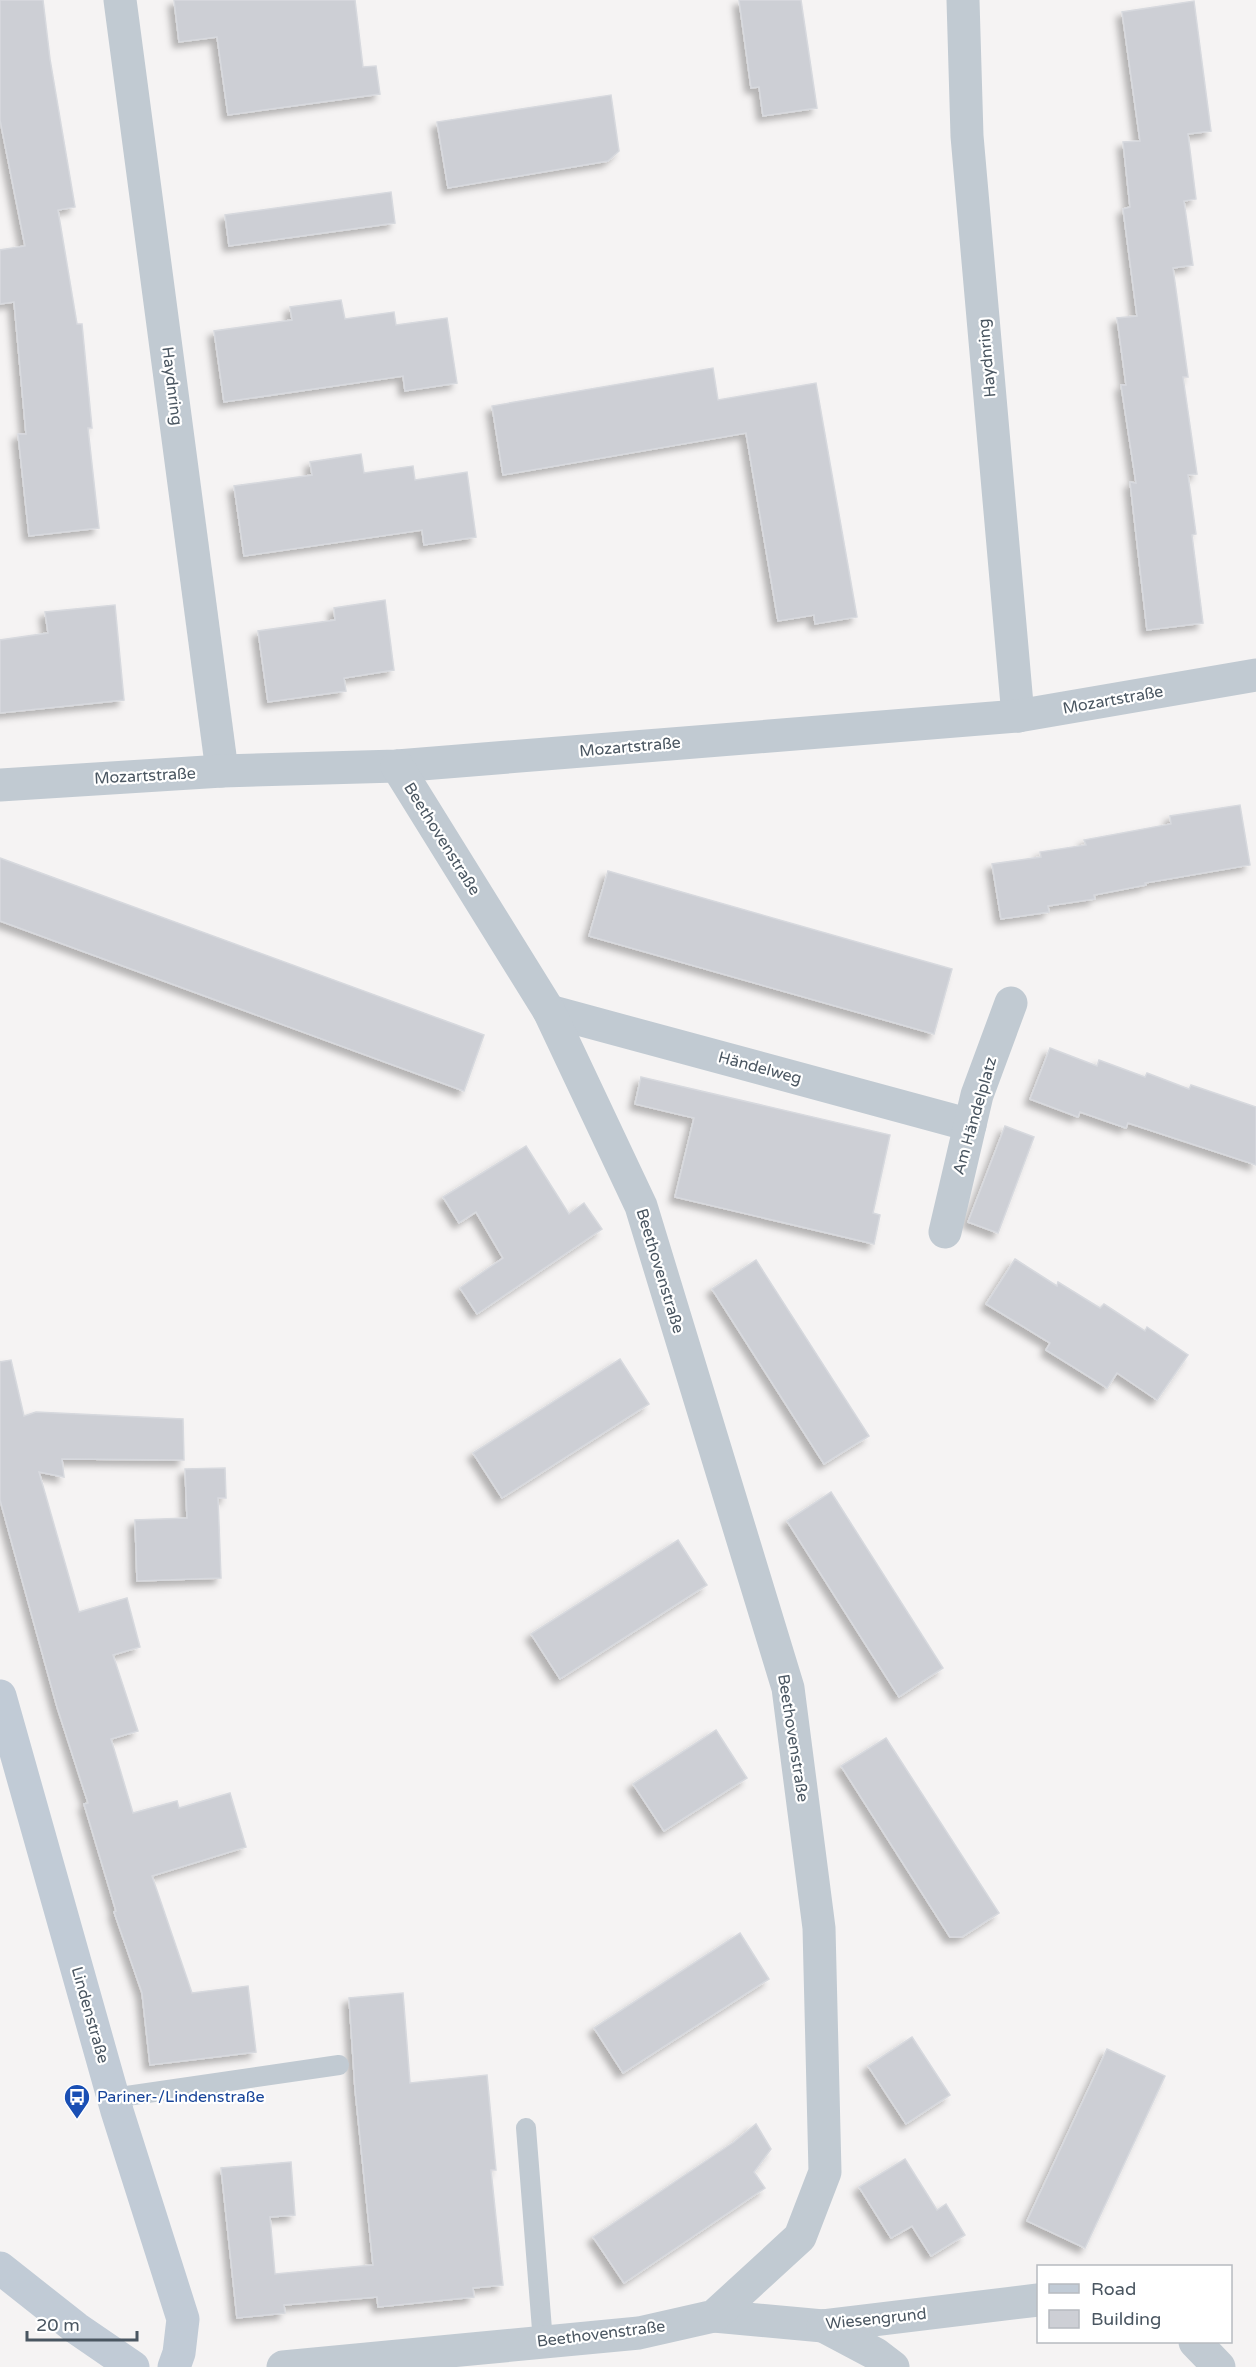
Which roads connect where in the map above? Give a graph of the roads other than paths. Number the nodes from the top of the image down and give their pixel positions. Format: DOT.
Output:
graph roads {
  1 [pos="120,0"];
  2 [pos="963,0"];
  3 [pos="1256,675"];
  4 [pos="1018,716"];
  5 [pos="396,766"];
  6 [pos="222,771"];
  7 [pos="0,784"];
  8 [pos="1011,1003"];
  9 [pos="549,1011"];
  10 [pos="969,1125"];
  11 [pos="945,1232"];
  12 [pos="0,1696"];
  13 [pos="339,2065"];
  14 [pos="113,2098"];
  15 [pos="526,2128"];
  16 [pos="0,2268"];
  17 [pos="1037,2300"];
  18 [pos="714,2316"];
  19 [pos="823,2326"];
  20 [pos="543,2342"];
  21 [pos="1196,2343"];
  22 [pos="133,2367"];
  23 [pos="174,2367"];
  24 [pos="283,2367"];
  25 [pos="893,2367"];
  26 [pos="1219,2367"];
  1 -- 6 [label="street, Haydnring"];
  2 -- 4 [label="street, Haydnring"];
  3 -- 4 [label="street, Mozartstraße"];
  4 -- 5 [label="street, Mozartstraße"];
  5 -- 6 [label="street, Mozartstraße"];
  5 -- 9 [label="street, Beethovenstraße"];
  6 -- 7 [label="street, Mozartstraße"];
  8 -- 10 [label="street, Am Händelplatz"];
  9 -- 10 [label="street, Händelweg"];
  9 -- 18 [label="street, Beethovenstraße"];
  10 -- 11 [label="street, Am Händelplatz"];
  12 -- 14 [label="street, Lindenstraße"];
  13 -- 14 [label="lane"];
  14 -- 23 [label="street, Lindenstraße"];
  15 -- 20 [label="lane"];
  16 -- 22 [label="street"];
  17 -- 19 [label="street, Wiesengrund"];
  18 -- 19 [label="street, Wiesengrund"];
  18 -- 20 [label="street, Beethovenstraße"];
  19 -- 25 [label="street"];
  20 -- 24 [label="street, Beethovenstraße"];
  21 -- 26 [label="street"];
}
